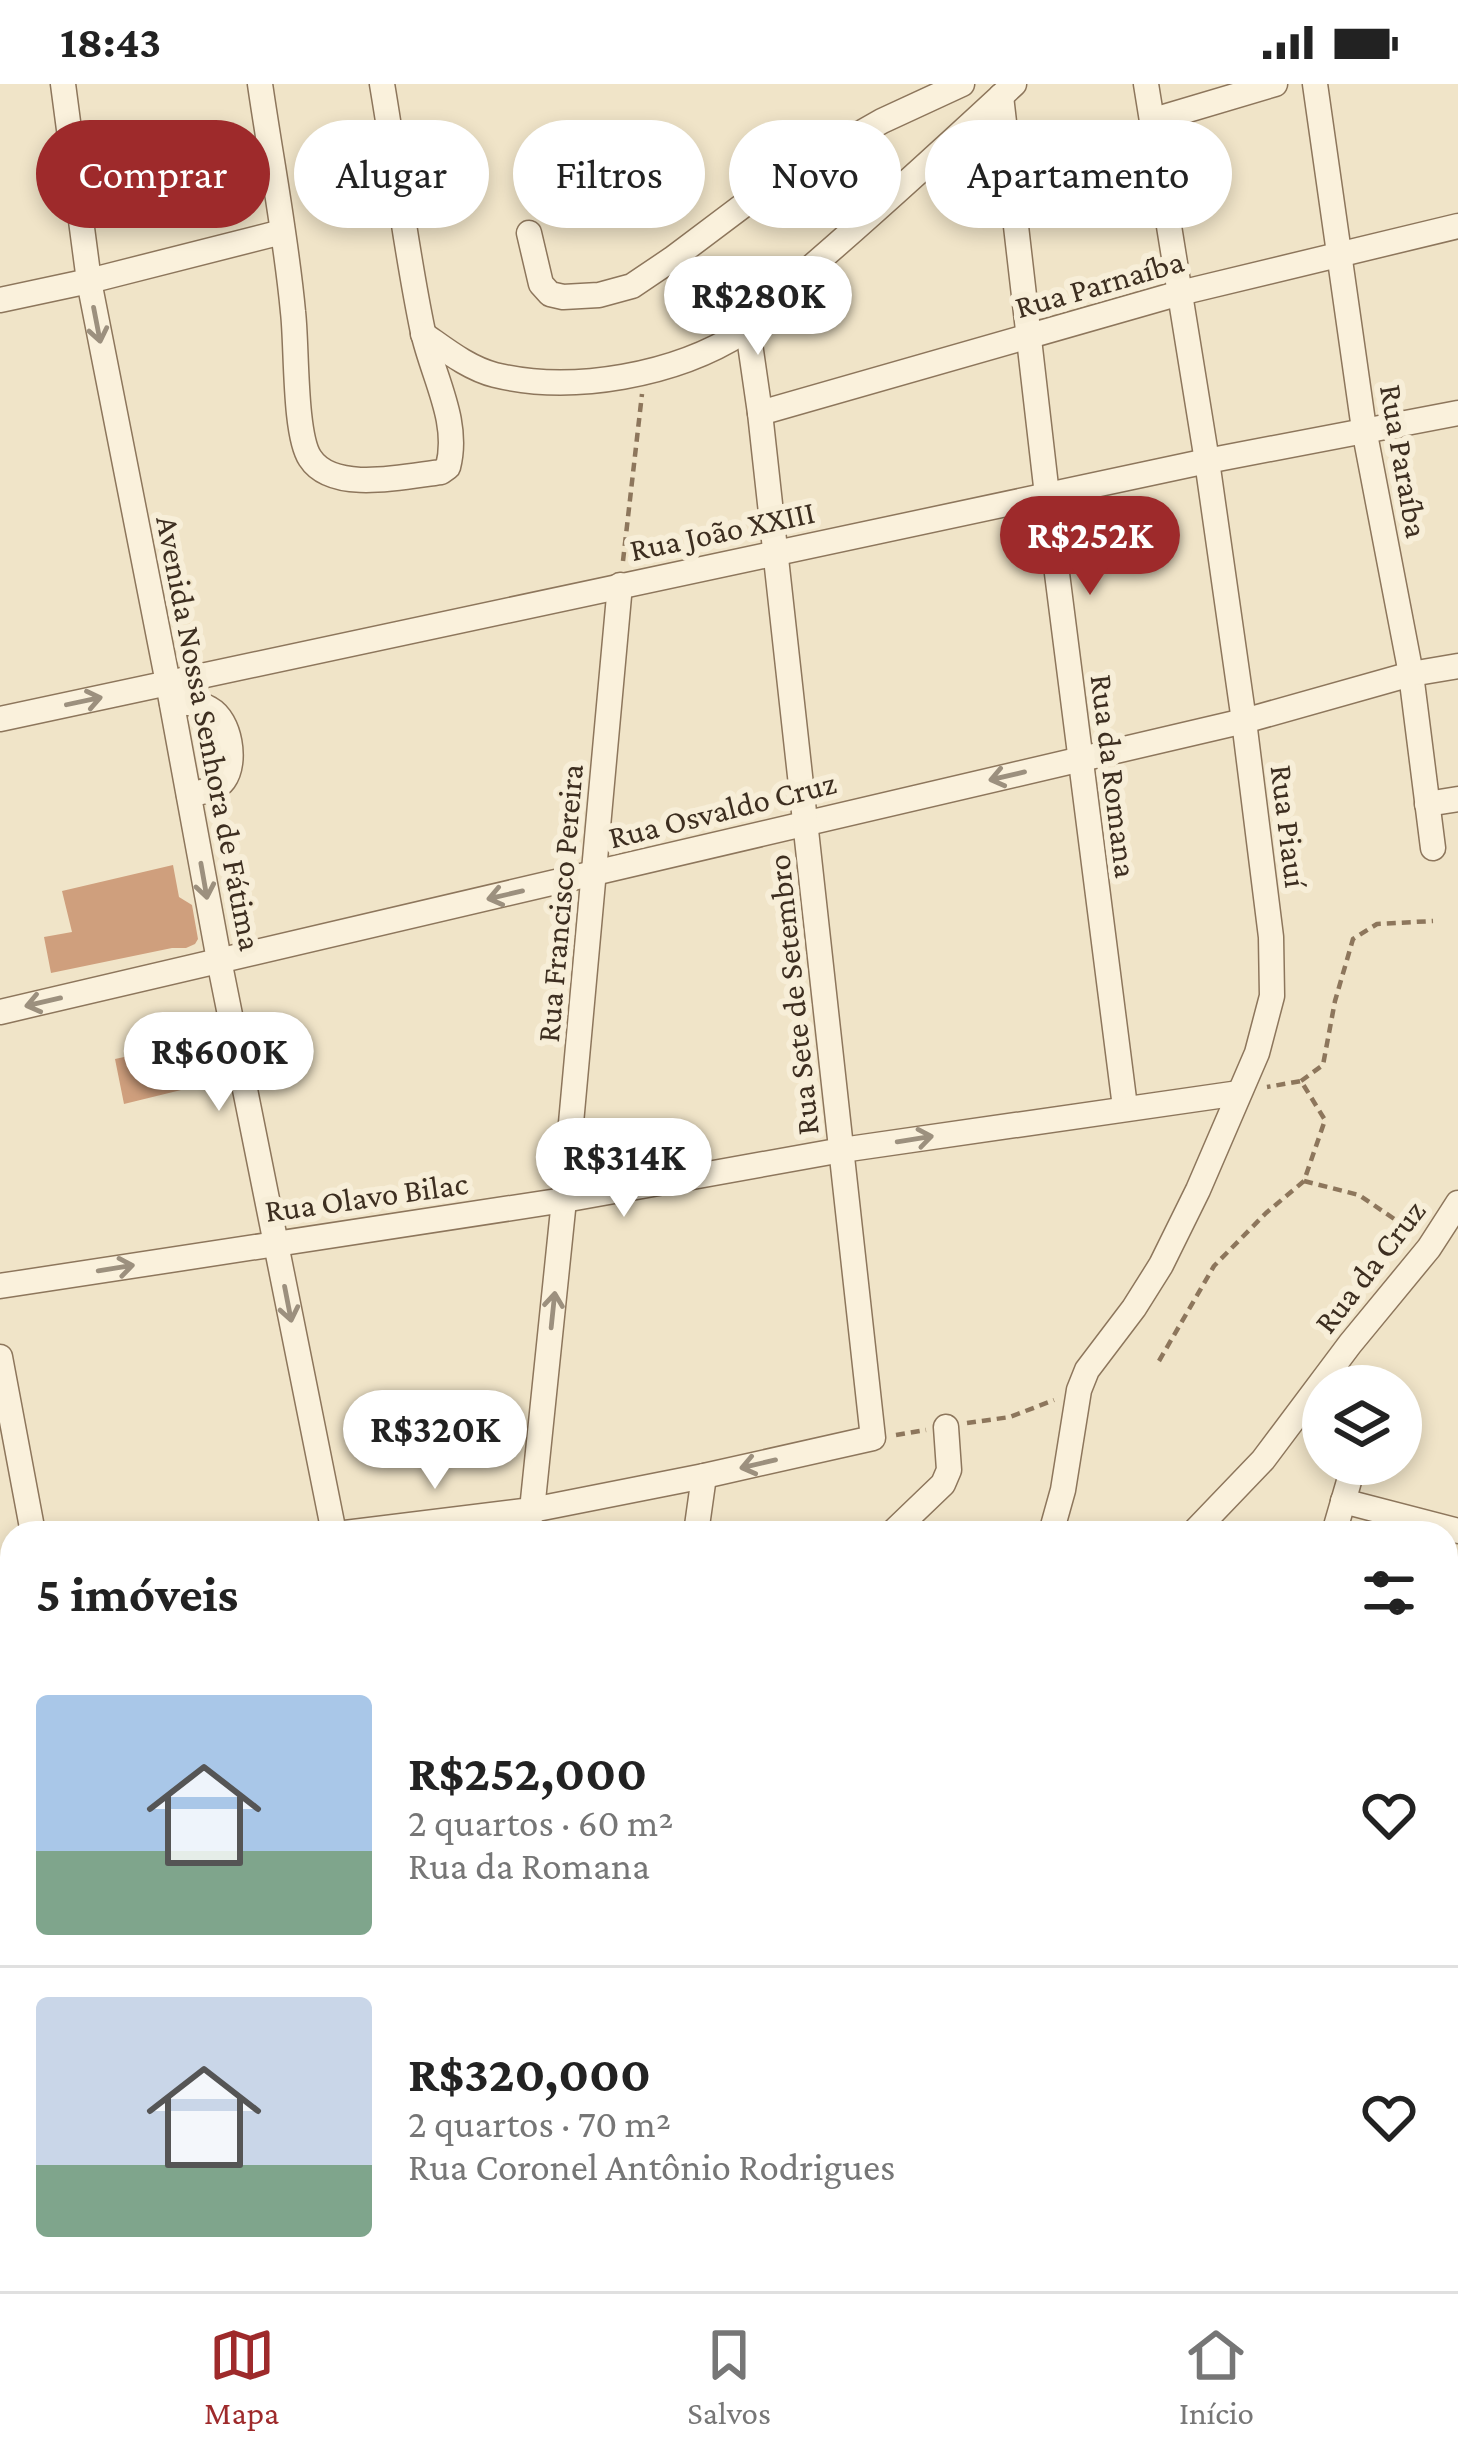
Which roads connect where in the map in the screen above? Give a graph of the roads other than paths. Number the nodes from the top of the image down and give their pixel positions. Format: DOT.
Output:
graph roads {
  1 [pos="63,84"];
  2 [pos="260,84"];
  3 [pos="382,84"];
  4 [pos="962,84"];
  5 [pos="1146,84"];
  6 [pos="1275,84"];
  7 [pos="1318,85"];
  8 [pos="1008,90"];
  9 [pos="1154,120"];
  10 [pos="1458,226"];
  11 [pos="1170,228"];
  12 [pos="282,232"];
  13 [pos="529,233"];
  14 [pos="1339,253"];
  15 [pos="89,281"];
  16 [pos="1180,293"];
  17 [pos="0,300"];
  18 [pos="748,330"];
  19 [pos="423,334"];
  20 [pos="1030,337"];
  21 [pos="760,413"];
  22 [pos="1458,413"];
  23 [pos="1364,429"];
  24 [pos="1207,461"];
  25 [pos="1047,495"];
  26 [pos="775,553"];
  27 [pos="620,585"];
  28 [pos="1458,666"];
  29 [pos="1411,674"];
  30 [pos="170,693"];
  31 [pos="0,718"];
  32 [pos="1244,721"];
  33 [pos="1080,759"];
  34 [pos="189,795"];
  35 [pos="1458,799"];
  36 [pos="1427,804"];
  37 [pos="805,823"];
  38 [pos="1433,848"];
  39 [pos="595,874"];
  40 [pos="219,960"];
  41 [pos="0,1012"];
  42 [pos="1238,1093"];
  43 [pos="1124,1107"];
  44 [pos="842,1150"];
  45 [pos="564,1200"];
  46 [pos="1458,1203"];
  47 [pos="276,1242"];
  48 [pos="0,1286"];
  49 [pos="0,1357"];
  50 [pos="946,1426"];
  51 [pos="704,1476"];
  52 [pos="1348,1485"];
  53 [pos="1343,1501"];
  54 [pos="31,1521"];
  55 [pos="332,1521"];
  56 [pos="529,1521"];
  57 [pos="698,1521"];
  58 [pos="904,1521"];
  59 [pos="1055,1521"];
  60 [pos="1205,1521"];
  61 [pos="1337,1521"];
  62 [pos="1417,1521"];
  1 -- 15 [label="street, Avenida Nossa Senhora de Fátima"];
  2 -- 12 [label="street"];
  3 -- 19 [label="street"];
  4 -- 13 [label="street"];
  5 -- 9 [label="street, Rua Piauí"];
  6 -- 9 [label="street"];
  7 -- 14 [label="street, Rua Paraíba"];
  8 -- 18 [label="street"];
  8 -- 20 [label="street, Rua da Romana"];
  10 -- 14 [label="street, Rua Parnaíba"];
  11 -- 16 [label="street, Rua Piauí"];
  12 -- 15 [label="street"];
  12 -- 19 [label="street"];
  14 -- 16 [label="street, Rua Parnaíba"];
  14 -- 23 [label="street, Rua Paraíba"];
  15 -- 17 [label="street"];
  15 -- 30 [label="street, Avenida Nossa Senhora de Fátima, one-way"];
  16 -- 20 [label="street, Rua Parnaíba"];
  16 -- 24 [label="street, Rua Piauí"];
  18 -- 19 [label="street"];
  18 -- 21 [label="street, Rua Sete de Setembro"];
  20 -- 21 [label="street, Rua Parnaíba"];
  20 -- 25 [label="street, Rua da Romana"];
  21 -- 26 [label="street, Rua Sete de Setembro"];
  22 -- 23 [label="street, Rua João XXIII"];
  23 -- 24 [label="street, Rua João XXIII"];
  23 -- 29 [label="street, Rua Paraíba"];
  24 -- 25 [label="street, Rua João XXIII"];
  24 -- 32 [label="street, Rua Piauí"];
  25 -- 26 [label="street, Rua João XXIII"];
  25 -- 33 [label="street, Rua da Romana"];
  26 -- 27 [label="street, Rua João XXIII"];
  26 -- 37 [label="street, Rua Sete de Setembro"];
  27 -- 30 [label="street, Rua João XXIII"];
  27 -- 39 [label="street, Rua Francisco Pereira"];
  28 -- 29 [label="street, Rua Osvaldo Cruz"];
  29 -- 32 [label="street, Rua Osvaldo Cruz"];
  29 -- 36 [label="street, Rua Paraíba"];
  31 -- 30 [label="street, Rua João XXIII, one-way"];
  30 -- 34 [label="street, Avenida Nossa Senhora de Fátima"];
  30 -- 34 [label="street"];
  32 -- 33 [label="street, Rua Osvaldo Cruz"];
  32 -- 42 [label="street, Rua Piauí"];
  33 -- 37 [label="street, Rua Osvaldo Cruz, one-way"];
  33 -- 43 [label="street, Rua da Romana"];
  34 -- 40 [label="street, Avenida Nossa Senhora de Fátima, one-way"];
  35 -- 36 [label="street"];
  36 -- 38 [label="street, Rua Paraíba"];
  37 -- 39 [label="street, Rua Osvaldo Cruz"];
  37 -- 44 [label="street, Rua Sete de Setembro"];
  39 -- 40 [label="street, Rua Osvaldo Cruz, one-way"];
  39 -- 45 [label="street, Rua Francisco Pereira"];
  40 -- 41 [label="street, Rua Osvaldo Cruz, one-way"];
  40 -- 47 [label="street, Avenida Nossa Senhora de Fátima"];
  42 -- 43 [label="street, Rua Olavo Bilac"];
  42 -- 59 [label="street, Rua Piauí"];
  44 -- 43 [label="street, Rua Olavo Bilac, one-way"];
  44 -- 45 [label="street, Rua Olavo Bilac"];
  44 -- 51 [label="street, Rua Sete de Setembro, one-way"];
  45 -- 47 [label="street, Rua Olavo Bilac"];
  56 -- 45 [label="street, Rua Francisco Pereira, one-way"];
  46 -- 60 [label="street, Rua da Cruz"];
  48 -- 47 [label="street, Rua Olavo Bilac, one-way"];
  47 -- 55 [label="street, Avenida Nossa Senhora de Fátima, one-way"];
  49 -- 54 [label="street"];
  50 -- 58 [label="street"];
  51 -- 56 [label="street"];
  51 -- 57 [label="street"];
  52 -- 53 [label="street"];
  53 -- 61 [label="street"];
  53 -- 62 [label="street"];
}
